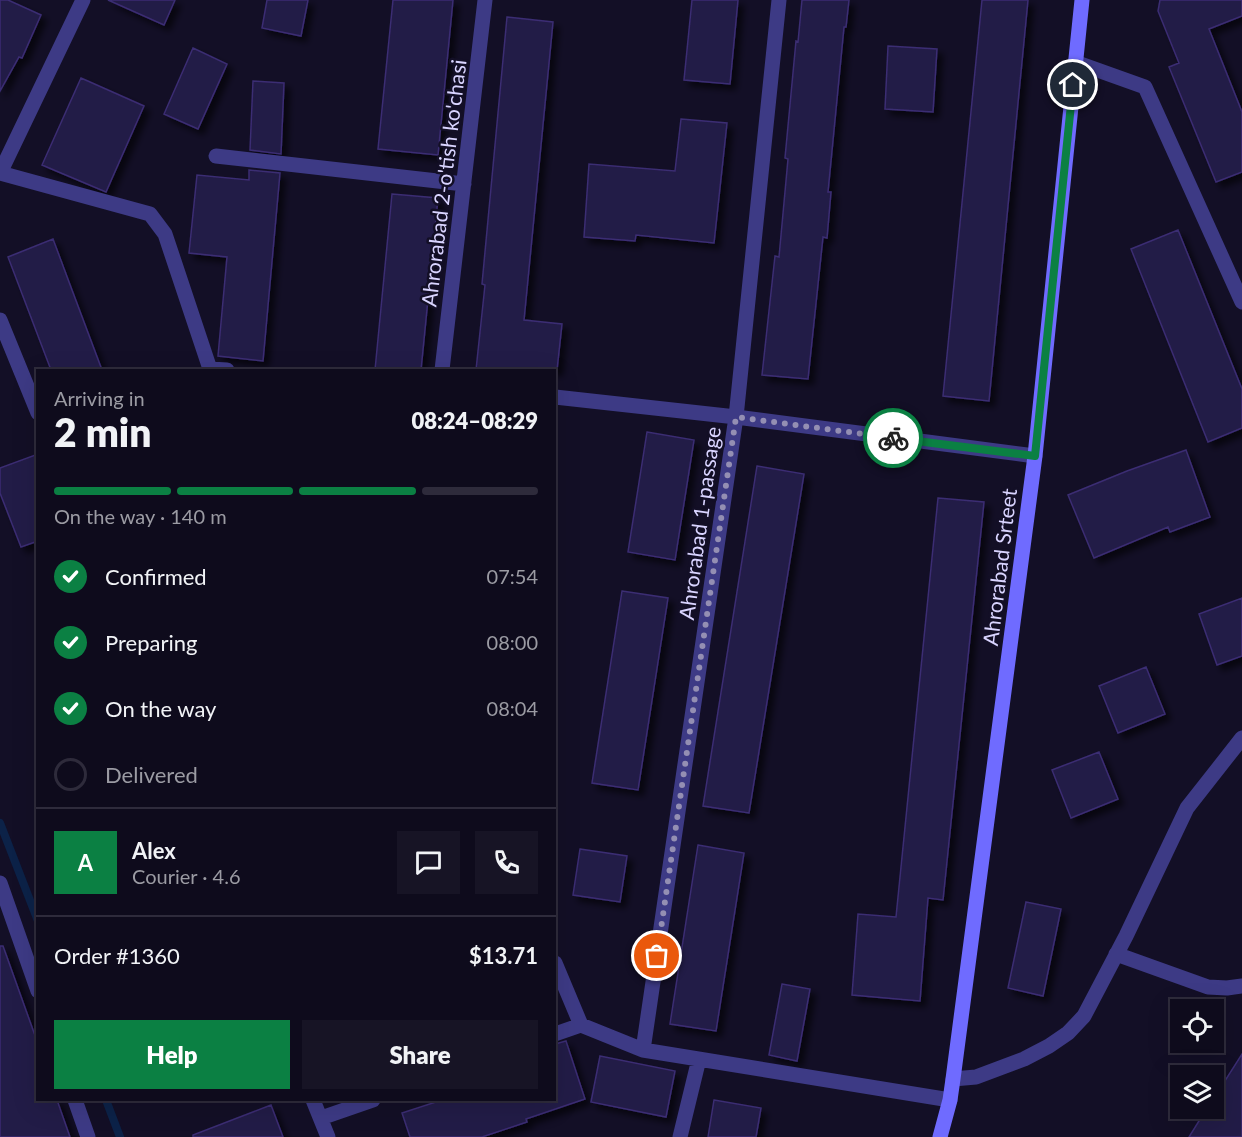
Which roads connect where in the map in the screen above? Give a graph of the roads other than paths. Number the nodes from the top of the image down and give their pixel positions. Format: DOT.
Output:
graph roads {
  1 [pos="83,0"];
  2 [pos="485,0"];
  3 [pos="779,0"];
  4 [pos="1082,0"];
  5 [pos="1075,62"];
  6 [pos="216,156"];
  7 [pos="0,173"];
  8 [pos="464,184"];
  9 [pos="1242,302"];
  10 [pos="0,320"];
  11 [pos="210,369"];
  12 [pos="441,369"];
  13 [pos="556,397"];
  14 [pos="36,408"];
  15 [pos="736,417"];
  16 [pos="1035,456"];
  17 [pos="1242,738"];
  18 [pos="0,883"];
  19 [pos="1116,954"];
  20 [pos="556,965"];
  21 [pos="36,985"];
  22 [pos="1242,986"];
  23 [pos="581,1025"];
  24 [pos="556,1034"];
  25 [pos="643,1050"];
  26 [pos="699,1059"];
  27 [pos="953,1079"];
  28 [pos="950,1100"];
  29 [pos="75,1101"];
  30 [pos="313,1101"];
  31 [pos="370,1101"];
  32 [pos="321,1118"];
  33 [pos="88,1137"];
  34 [pos="328,1137"];
  35 [pos="680,1137"];
  36 [pos="940,1137"];
  1 -- 7 [label="street"];
  2 -- 8 [label="street, Ahrorabad 2-o'tish ko'chasi"];
  3 -- 15 [label="street, Ahrorabad 1-passage"];
  4 -- 5 [label="street, Ahrorabad Srteet"];
  5 -- 9 [label="street"];
  5 -- 16 [label="street, Ahrorabad Srteet"];
  6 -- 8 [label="street"];
  7 -- 11 [label="street"];
  8 -- 12 [label="street, Ahrorabad 2-o'tish ko'chasi"];
  10 -- 14 [label="street"];
  13 -- 15 [label="street"];
  15 -- 16 [label="street"];
  15 -- 25 [label="street, Ahrorabad 1-passage"];
  16 -- 27 [label="street, Ahrorabad Srteet"];
  17 -- 19 [label="street"];
  18 -- 21 [label="street"];
  19 -- 22 [label="street"];
  19 -- 27 [label="street"];
  20 -- 23 [label="street"];
  23 -- 24 [label="street"];
  23 -- 25 [label="street"];
  25 -- 26 [label="street"];
  26 -- 28 [label="street"];
  26 -- 35 [label="street"];
  27 -- 28 [label="street, Ahrorabad Srteet"];
  28 -- 36 [label="street, Ahrorabad Srteet"];
  29 -- 33 [label="street"];
  30 -- 32 [label="street"];
  31 -- 32 [label="street"];
  32 -- 34 [label="street"];
}
